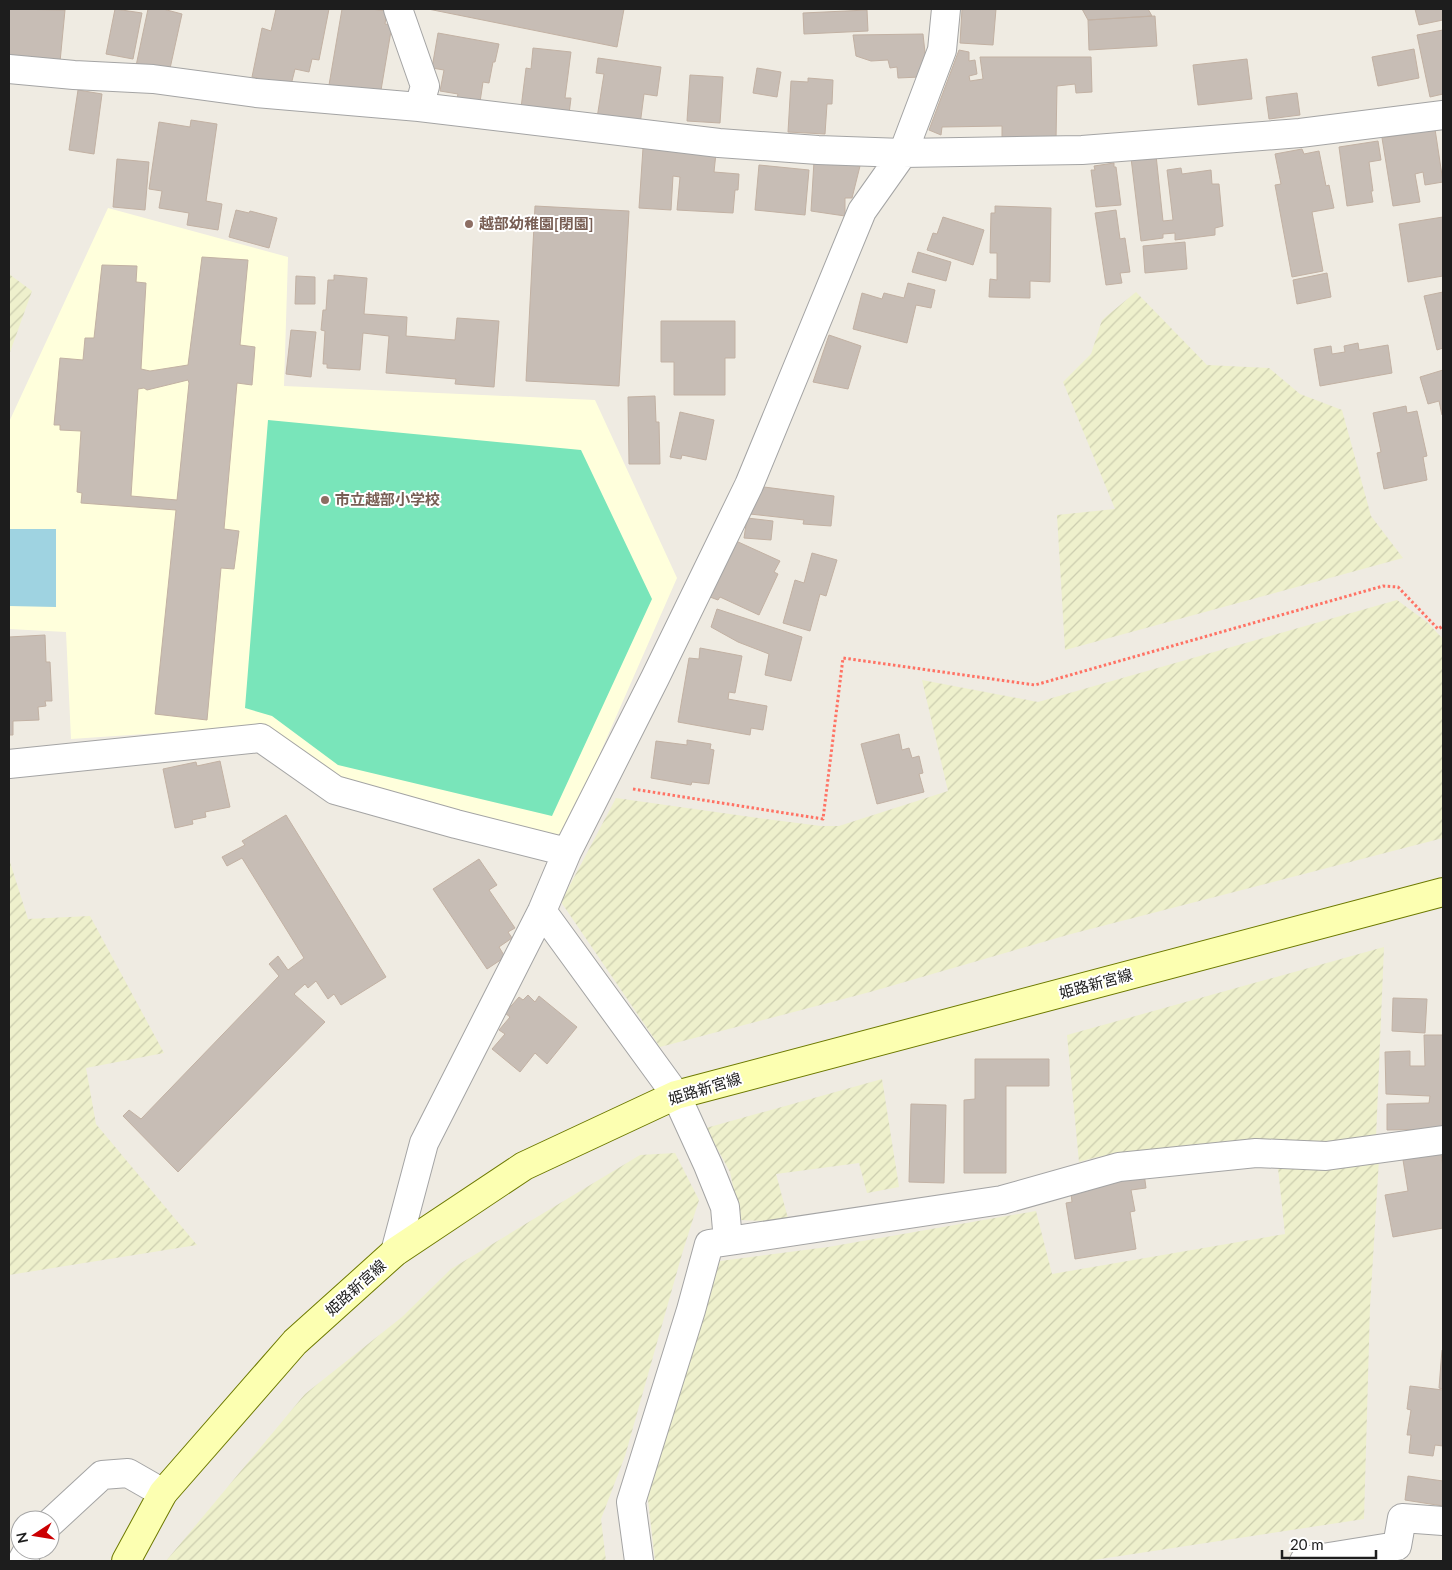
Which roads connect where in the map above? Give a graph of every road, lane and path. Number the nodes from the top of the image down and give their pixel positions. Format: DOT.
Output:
graph roads {
  1 [pos="398,9"];
  2 [pos="946,9"];
  3 [pos="9,69"];
  4 [pos="420,107"];
  5 [pos="1443,115"];
  6 [pos="903,153"];
  7 [pos="1443,626"];
  8 [pos="9,764"];
  9 [pos="601,784"];
  10 [pos="567,852"];
  11 [pos="1443,892"];
  12 [pos="542,911"];
  13 [pos="676,1095"];
  14 [pos="1443,1140"];
  15 [pos="728,1241"];
  16 [pos="396,1252"];
  17 [pos="163,1493"];
  18 [pos="60,1514"];
  19 [pos="1443,1521"];
  20 [pos="126,1561"];
  21 [pos="639,1561"];
  22 [pos="1304,1561"];
  1 -- 4 [label="street"];
  2 -- 6 [label="street"];
  3 -- 4 [label="street"];
  4 -- 6 [label="street"];
  5 -- 6 [label="street"];
  6 -- 9 [label="street"];
  7 -- 9 [label="path"];
  8 -- 10 [label="street"];
  9 -- 10 [label="street"];
  10 -- 12 [label="street"];
  11 -- 13 [label="main road, 姫路新宮線"];
  12 -- 13 [label="street"];
  12 -- 16 [label="street"];
  13 -- 15 [label="street"];
  13 -- 16 [label="main road, 姫路新宮線"];
  14 -- 15 [label="street"];
  15 -- 21 [label="street"];
  16 -- 17 [label="main road, 姫路新宮線"];
  17 -- 18 [label="street"];
  17 -- 20 [label="main road, 姫路新宮線"];
  19 -- 22 [label="street"];
}
